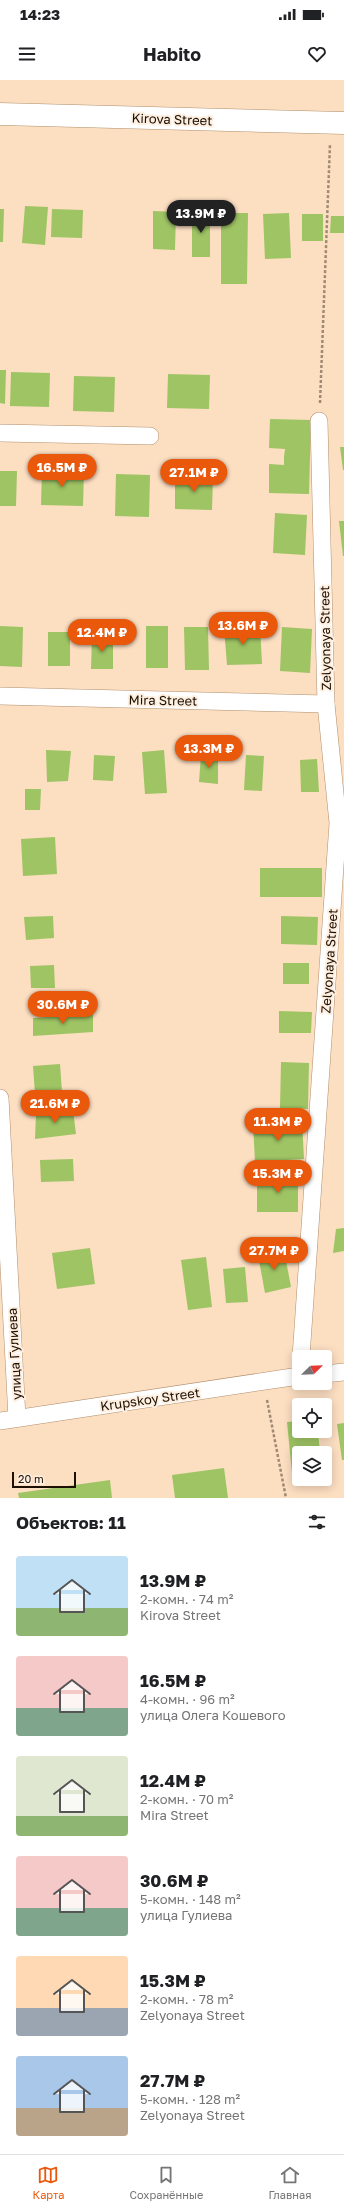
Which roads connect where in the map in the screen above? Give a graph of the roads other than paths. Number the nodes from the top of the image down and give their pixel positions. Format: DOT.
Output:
graph roads {
  1 [pos="0,114"];
  2 [pos="337,123"];
  3 [pos="319,421"];
  4 [pos="0,433"];
  5 [pos="150,436"];
  6 [pos="0,696"];
  7 [pos="326,704"];
  8 [pos="0,1098"];
  9 [pos="301,1350"];
  10 [pos="344,1372"];
  11 [pos="332,1373"];
  12 [pos="292,1377"];
  13 [pos="18,1418"];
  14 [pos="0,1421"];
  1 -- 2 [label="main road, Kirova Street"];
  3 -- 7 [label="street, Zelyonaya Street"];
  4 -- 5 [label="street"];
  6 -- 7 [label="street, Mira Street"];
  7 -- 9 [label="street, Zelyonaya Street"];
  8 -- 13 [label="street, улица Гулиева"];
  10 -- 11 [label="street"];
  12 -- 13 [label="street, Krupskoy Street"];
  13 -- 14 [label="street, Krupskoy Street"];
}
